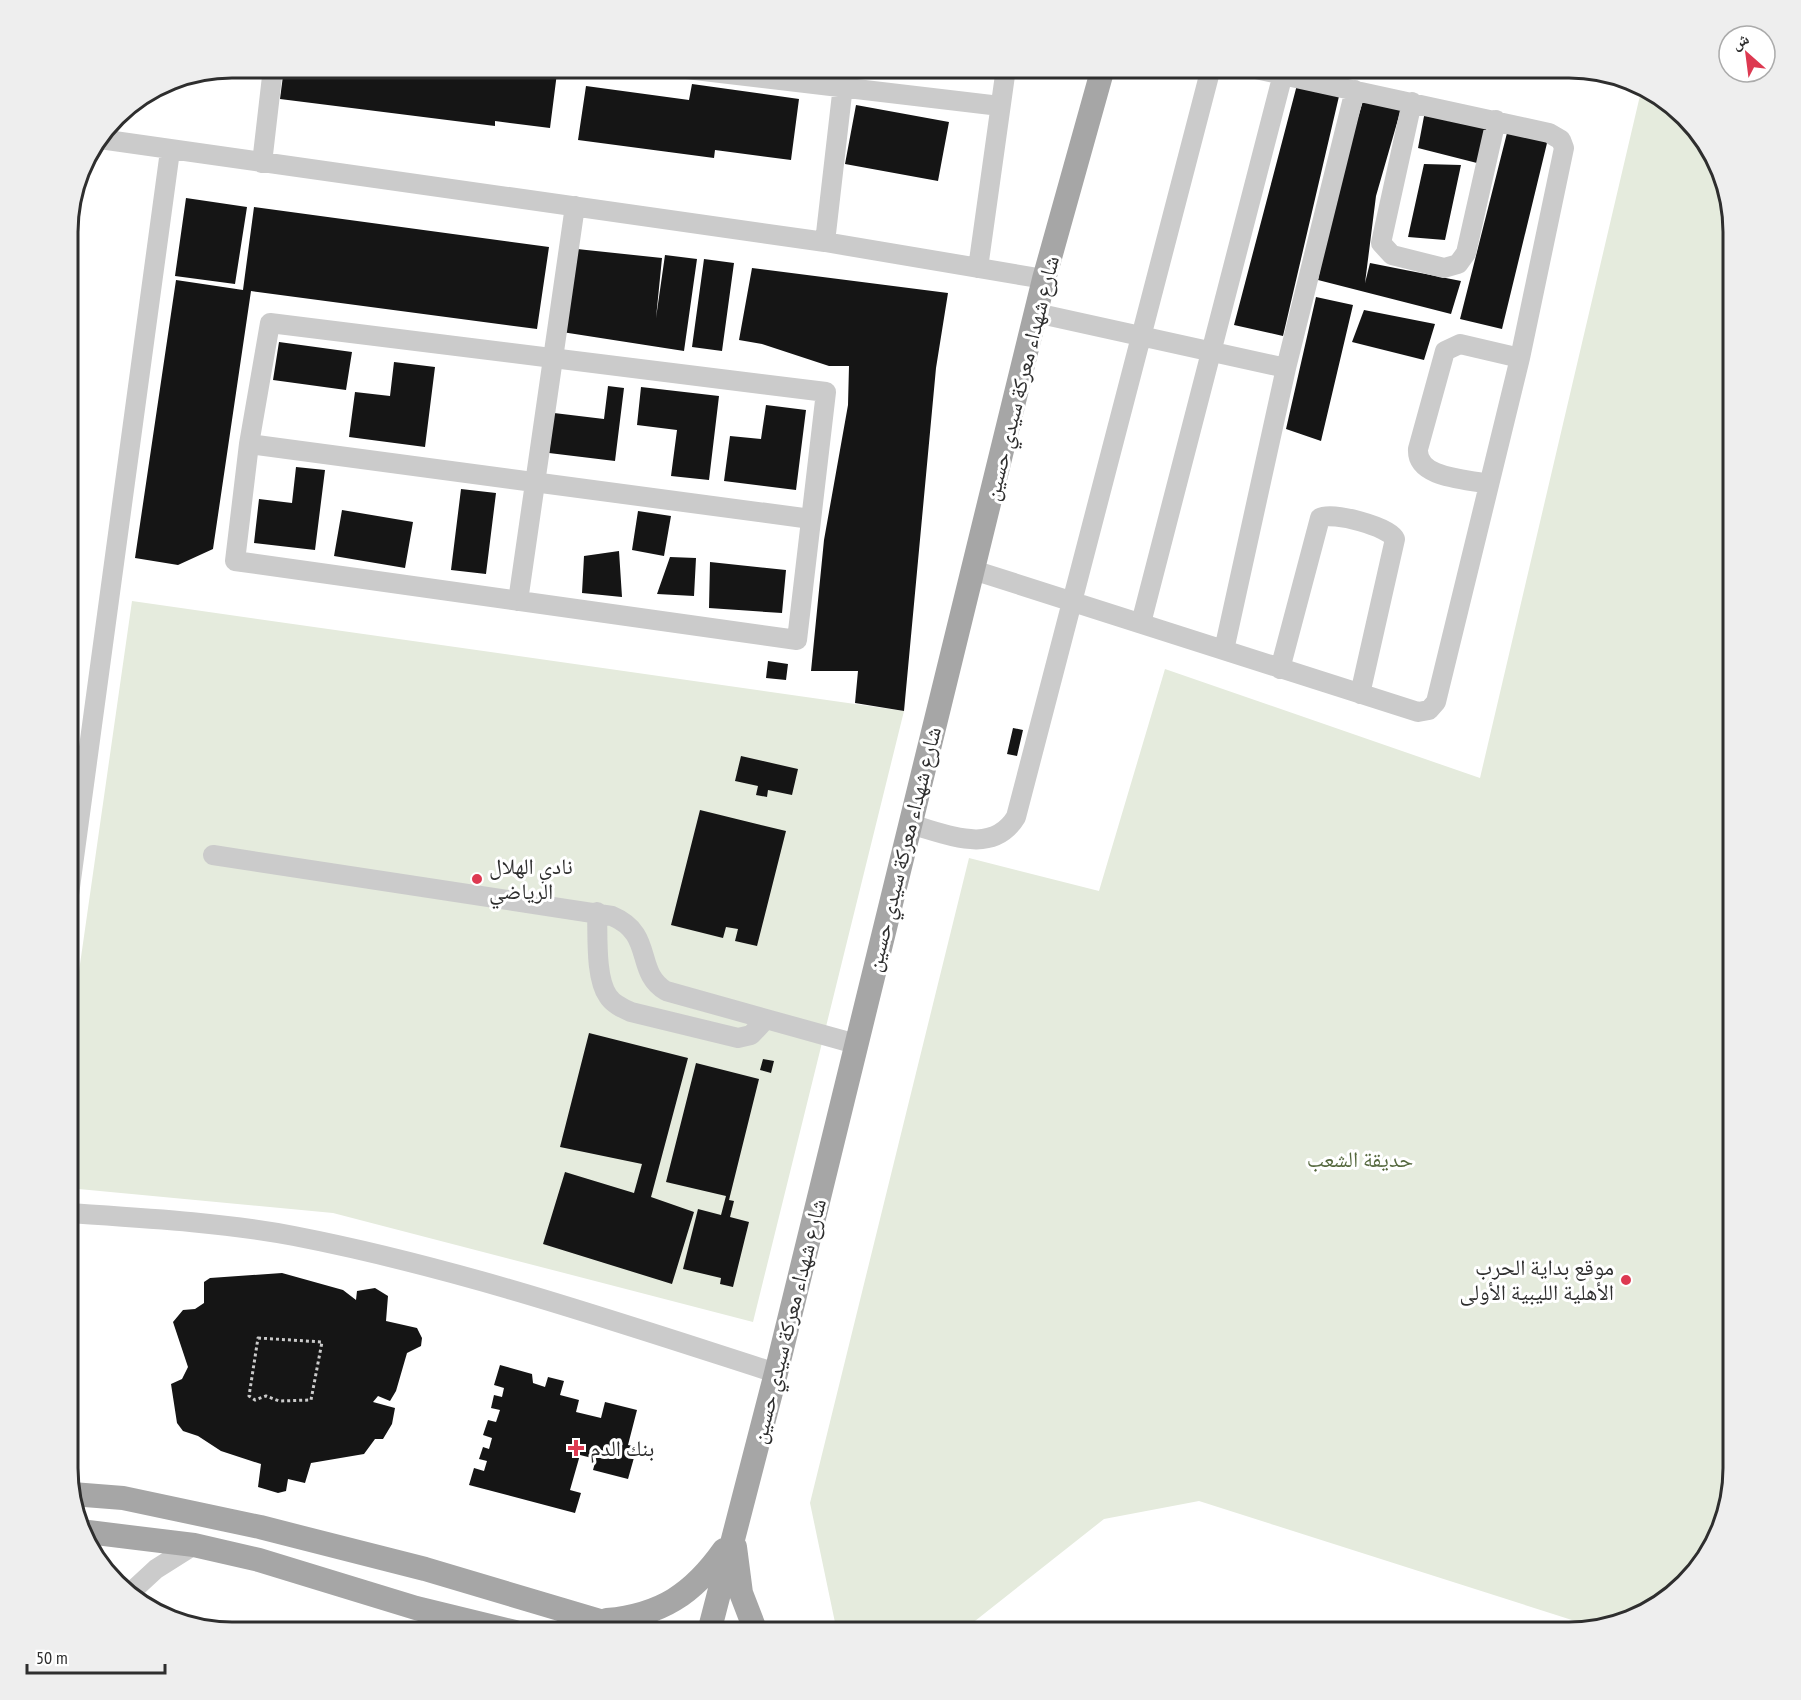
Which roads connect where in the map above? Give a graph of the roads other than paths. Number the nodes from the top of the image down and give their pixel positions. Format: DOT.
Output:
graph roads {
  1 [pos="272,78"];
  2 [pos="764,78"];
  3 [pos="843,78"];
  4 [pos="1004,78"];
  5 [pos="1100,78"];
  6 [pos="1208,78"];
  7 [pos="1282,78"];
  8 [pos="1301,78"];
  9 [pos="842,87"];
  10 [pos="1355,90"];
  11 [pos="1412,102"];
  12 [pos="1000,106"];
  13 [pos="1496,120"];
  14 [pos="108,140"];
  15 [pos="170,151"];
  16 [pos="262,163"];
  17 [pos="575,206"];
  18 [pos="825,242"];
  19 [pos="978,268"];
  20 [pos="1044,279"];
  21 [pos="1036,313"];
  22 [pos="1141,336"];
  23 [pos="1212,352"];
  24 [pos="554,358"];
  25 [pos="1520,358"];
  26 [pos="1286,368"];
  27 [pos="249,444"];
  28 [pos="536,483"];
  29 [pos="1489,484"];
  30 [pos="812,519"];
  31 [pos="973,570"];
  32 [pos="518,601"];
  33 [pos="1070,601"];
  34 [pos="1141,623"];
  35 [pos="1224,650"];
  36 [pos="1280,669"];
  37 [pos="1360,694"];
  38 [pos="909,824"];
  39 [pos="78,828"];
  40 [pos="213,855"];
  41 [pos="597,912"];
  42 [pos="766,1019"];
  43 [pos="856,1044"];
  44 [pos="78,1214"];
  45 [pos="776,1373"];
  46 [pos="80,1495"];
  47 [pos="92,1532"];
  48 [pos="734,1536"];
  49 [pos="194,1545"];
  50 [pos="136,1588"];
  51 [pos="598,1621"];
  52 [pos="474,1622"];
  53 [pos="602,1622"];
  54 [pos="712,1622"];
  55 [pos="752,1622"];
  1 -- 16 [label="street"];
  2 -- 9 [label="street"];
  3 -- 9 [label="street"];
  4 -- 12 [label="street"];
  5 -- 20 [label="main road, شارع شهداء معركة سيدي حسين"];
  6 -- 22 [label="street"];
  7 -- 23 [label="street"];
  8 -- 10 [label="street"];
  9 -- 12 [label="street"];
  9 -- 18 [label="street"];
  10 -- 11 [label="street"];
  10 -- 26 [label="street"];
  11 -- 13 [label="street"];
  11 -- 13 [label="street"];
  12 -- 19 [label="street"];
  13 -- 25 [label="street"];
  14 -- 15 [label="street"];
  15 -- 16 [label="street"];
  15 -- 39 [label="street"];
  16 -- 17 [label="street"];
  17 -- 18 [label="street"];
  17 -- 24 [label="street"];
  18 -- 19 [label="street"];
  19 -- 20 [label="street"];
  20 -- 21 [label="main road, شارع شهداء معركة سيدي حسين"];
  21 -- 22 [label="street"];
  21 -- 31 [label="main road, شارع شهداء معركة سيدي حسين"];
  22 -- 23 [label="street"];
  22 -- 33 [label="street"];
  23 -- 26 [label="street"];
  23 -- 34 [label="street"];
  24 -- 27 [label="street"];
  24 -- 28 [label="street"];
  24 -- 30 [label="street"];
  25 -- 29 [label="street"];
  25 -- 29 [label="street"];
  26 -- 35 [label="street"];
  27 -- 28 [label="street"];
  27 -- 32 [label="street"];
  28 -- 30 [label="street"];
  28 -- 32 [label="street"];
  29 -- 37 [label="street"];
  30 -- 32 [label="street"];
  31 -- 33 [label="street"];
  31 -- 38 [label="main road, شارع شهداء معركة سيدي حسين"];
  33 -- 34 [label="street"];
  33 -- 38 [label="street"];
  34 -- 35 [label="street"];
  35 -- 36 [label="street"];
  36 -- 37 [label="street"];
  36 -- 37 [label="street"];
  38 -- 43 [label="main road, شارع شهداء معركة سيدي حسين"];
  40 -- 41 [label="street"];
  41 -- 42 [label="street"];
  41 -- 42 [label="street"];
  42 -- 43 [label="street"];
  43 -- 45 [label="main road, شارع شهداء معركة سيدي حسين"];
  44 -- 45 [label="street"];
  45 -- 48 [label="main road, شارع شهداء معركة سيدي حسين"];
  46 -- 51 [label="main road"];
  47 -- 49 [label="main road"];
  48 -- 51 [label="main road"];
  48 -- 54 [label="main road, شارع شهداء معركة سيدي حسين"];
  48 -- 55 [label="main road"];
  49 -- 50 [label="street"];
  49 -- 52 [label="main road"];
  51 -- 53 [label="main road"];
}
